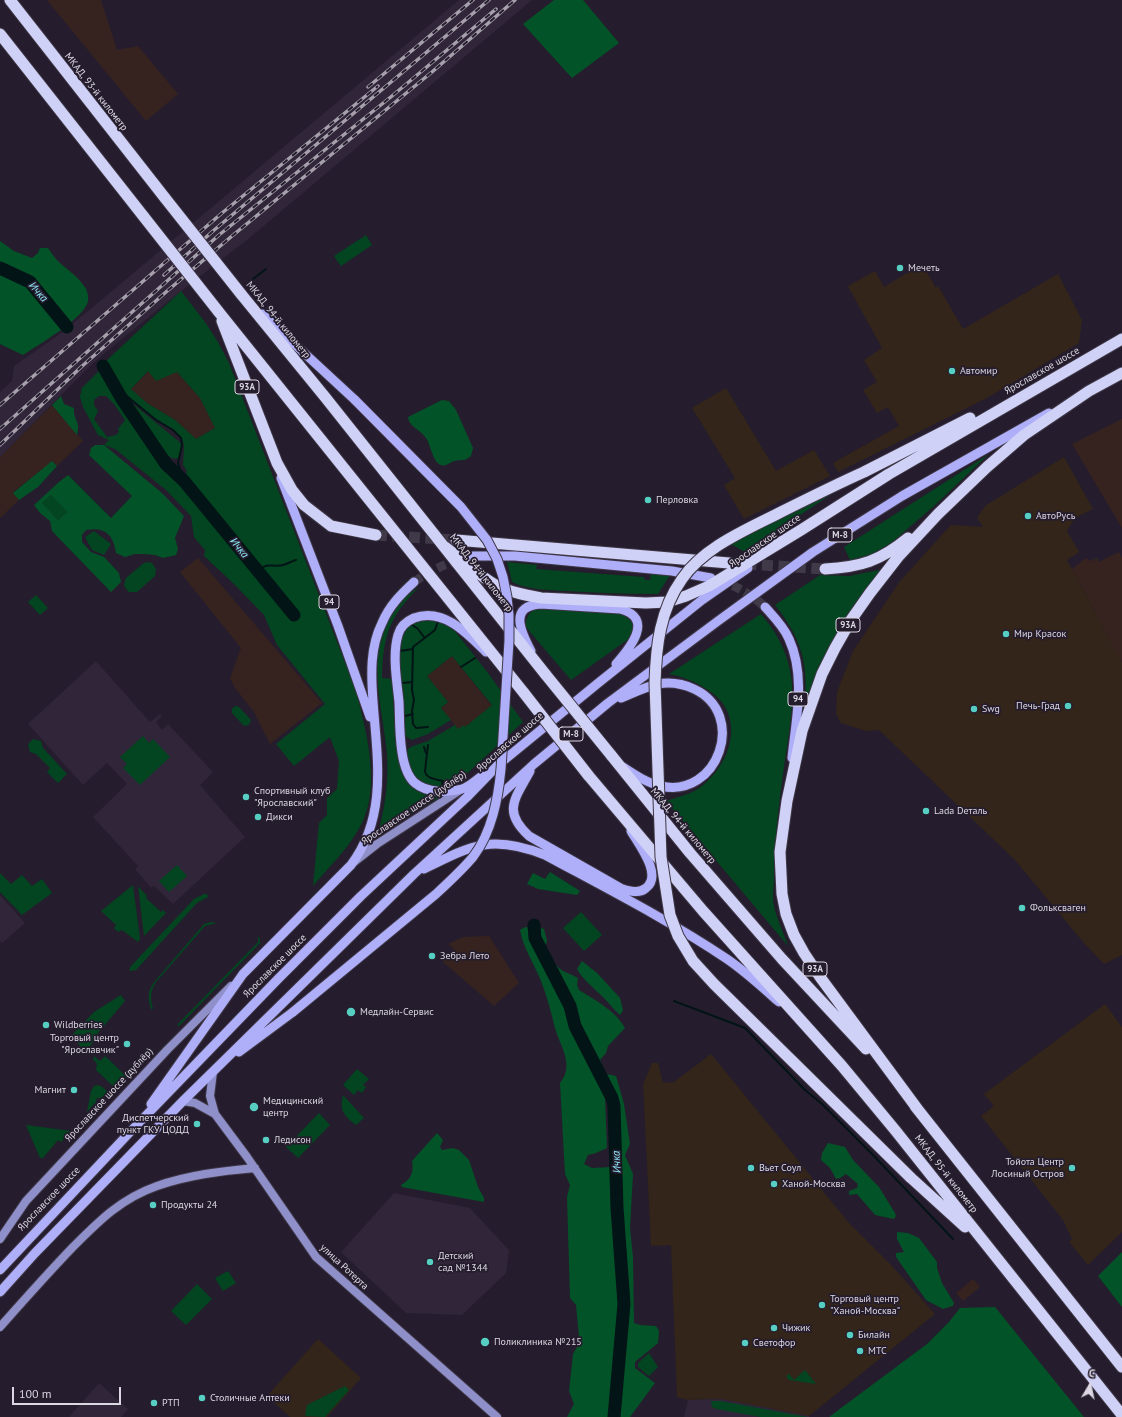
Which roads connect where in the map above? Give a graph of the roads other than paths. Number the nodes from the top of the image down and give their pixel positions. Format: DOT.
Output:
graph roads {
  1 [pos="10,0"];
  2 [pos="0,34"];
  3 [pos="165,198"];
  4 [pos="241,294"];
  5 [pos="218,312"];
  6 [pos="1122,339"];
  7 [pos="1122,373"];
  8 [pos="1057,376"];
  9 [pos="1088,391"];
  10 [pos="277,464"];
  11 [pos="938,514"];
  12 [pos="801,530"];
  13 [pos="376,535"];
  14 [pos="456,540"];
  15 [pos="445,547"];
  16 [pos="473,556"];
  17 [pos="729,563"];
  18 [pos="825,569"];
  19 [pos="711,578"];
  20 [pos="414,582"];
  21 [pos="766,607"];
  22 [pos="543,671"];
  23 [pos="512,679"];
  24 [pos="597,684"];
  25 [pos="608,704"];
  26 [pos="376,742"];
  27 [pos="534,764"];
  28 [pos="618,764"];
  29 [pos="498,765"];
  30 [pos="463,789"];
  31 [pos="787,801"];
  32 [pos="621,815"];
  33 [pos="351,865"];
  34 [pos="414,874"];
  35 [pos="782,959"];
  36 [pos="243,974"];
  37 [pos="802,1022"];
  38 [pos="213,1072"];
  39 [pos="183,1101"];
  40 [pos="919,1111"];
  41 [pos="215,1114"];
  42 [pos="131,1131"];
  43 [pos="255,1168"];
  44 [pos="0,1239"];
  45 [pos="990,1249"];
  46 [pos="0,1270"];
  47 [pos="1,1292"];
  48 [pos="0,1327"];
  49 [pos="1122,1367"];
  50 [pos="1122,1415"];
  51 [pos="497,1417"];
  1 -- 3 [label="highway, МКАД, 93-й километр"];
  2 -- 5 [label="highway, bridge"];
  3 -- 4 [label="highway, МКАД, 94-й километр, bridge"];
  4 -- 15 [label="highway, МКАД, 94-й километр"];
  4 -- 38 [label="main road, bridge"];
  5 -- 10 [label="highway, 93A"];
  5 -- 23 [label="highway"];
  6 -- 8 [label="highway, Ярославское шоссе / М-8"];
  7 -- 9 [label="highway, М-8"];
  8 -- 12 [label="highway, Ярославское шоссе / М-8"];
  8 -- 45 [label="highway, bridge"];
  9 -- 11 [label="highway, 93A"];
  9 -- 25 [label="main road, М-8"];
  10 -- 13 [label="highway, 93A"];
  10 -- 26 [label="main road, 94"];
  11 -- 18 [label="highway, 93A"];
  11 -- 31 [label="highway, 93A"];
  12 -- 15 [label="highway"];
  12 -- 24 [label="main road, Ярославское шоссе / М-8"];
  14 -- 17 [label="highway"];
  15 -- 22 [label="highway, МКАД, 94-й километр"];
  16 -- 19 [label="main road"];
  20 -- 26 [label="main road, 94"];
  21 -- 31 [label="main road, 94"];
  22 -- 24 [label="main road"];
  22 -- 28 [label="highway, МКАД, 94-й километр, bridge"];
  23 -- 30 [label="main road"];
  23 -- 32 [label="highway, bridge"];
  24 -- 29 [label="main road, Ярославское шоссе / М-8"];
  25 -- 27 [label="main road, М-8"];
  25 -- 28 [label="main road"];
  26 -- 33 [label="main road, 94"];
  27 -- 32 [label="main road"];
  27 -- 34 [label="main road"];
  28 -- 35 [label="highway, МКАД, 94-й километр"];
  29 -- 30 [label="main road, Ярославское шоссе (дублёр)"];
  29 -- 42 [label="main road, Ярославское шоссе"];
  30 -- 33 [label="street, Ярославское шоссе (дублёр)"];
  31 -- 40 [label="highway, 93A"];
  32 -- 37 [label="highway, МКАД, 95-й километр"];
  33 -- 36 [label="main road, Ярославское шоссе (дублёр)"];
  34 -- 37 [label="main road"];
  34 -- 38 [label="main road"];
  35 -- 40 [label="highway, МКАД, 95-й километр"];
  36 -- 42 [label="main road, Ярославское шоссе (дублёр)"];
  36 -- 44 [label="street, Ярославское шоссе (дублёр)"];
  37 -- 45 [label="highway, МКАД, 95-й километр"];
  38 -- 39 [label="main road"];
  38 -- 41 [label="street"];
  39 -- 41 [label="street, улица Ротерта"];
  39 -- 47 [label="main road"];
  40 -- 49 [label="highway, МКАД, 95-й километр"];
  41 -- 43 [label="street, улица Ротерта"];
  42 -- 46 [label="main road, Ярославское шоссе"];
  43 -- 48 [label="street"];
  43 -- 51 [label="street, улица Ротерта"];
  45 -- 50 [label="highway, МКАД, 95-й километр"];
}
